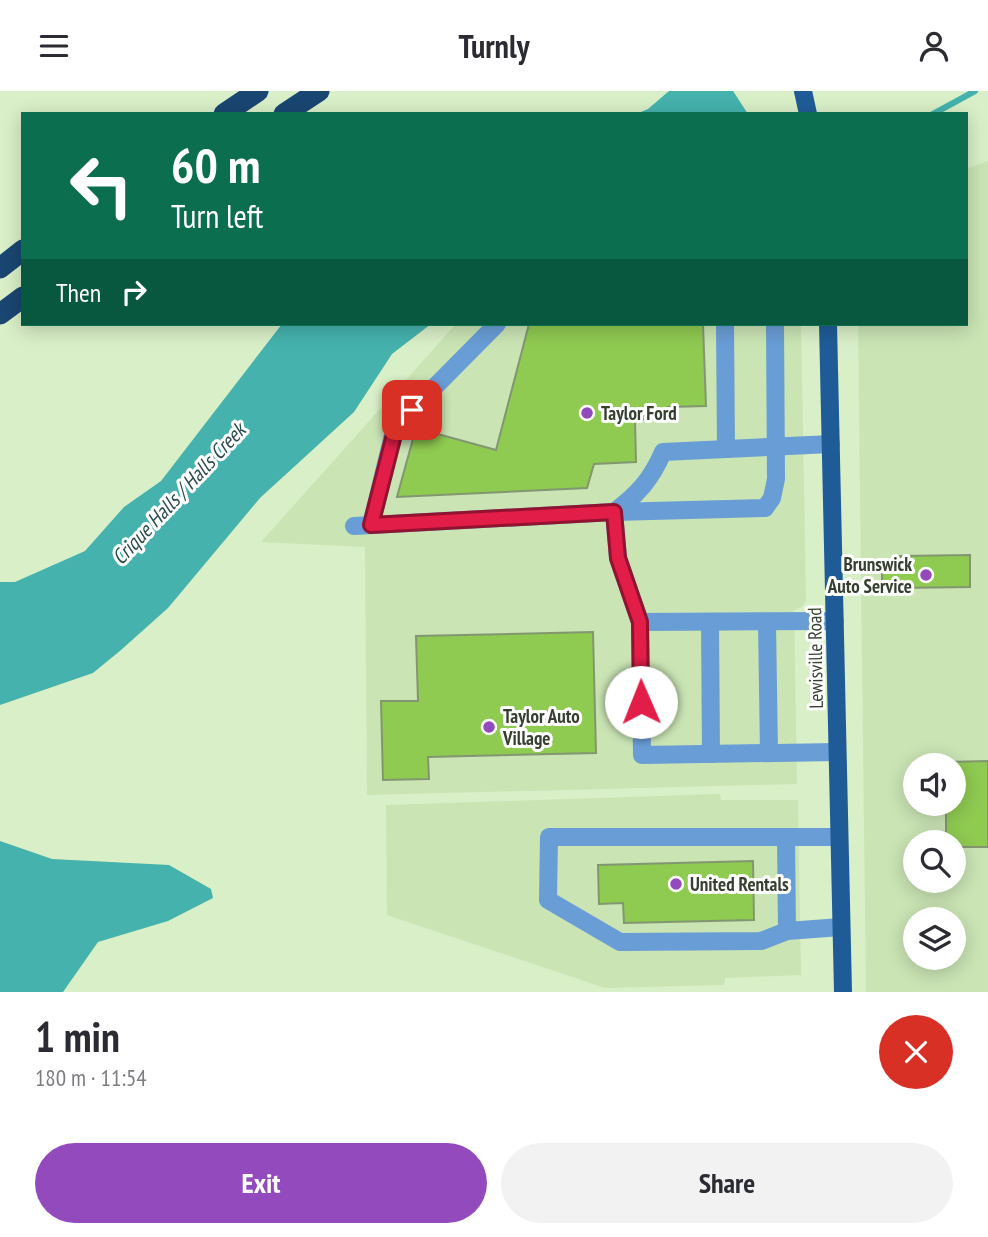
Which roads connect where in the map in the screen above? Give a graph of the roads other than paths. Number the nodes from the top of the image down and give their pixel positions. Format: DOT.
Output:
graph roads {
  1 [pos="258,91"];
  2 [pos="319,91"];
  3 [pos="803,91"];
  4 [pos="227,112"];
  5 [pos="287,112"];
  6 [pos="808,112"];
  7 [pos="21,252"];
  8 [pos="0,268"];
  9 [pos="21,298"];
  10 [pos="0,314"];
  11 [pos="495,326"];
  12 [pos="725,326"];
  13 [pos="775,326"];
  14 [pos="828,326"];
  15 [pos="831,444"];
  16 [pos="775,447"];
  17 [pos="726,449"];
  18 [pos="614,512"];
  19 [pos="710,621"];
  20 [pos="835,621"];
  21 [pos="640,622"];
  22 [pos="766,622"];
  23 [pos="838,752"];
  24 [pos="769,753"];
  25 [pos="711,754"];
  26 [pos="786,837"];
  27 [pos="839,837"];
  28 [pos="841,927"];
  29 [pos="787,931"];
  30 [pos="843,992"];
  1 -- 4 [label="highway"];
  2 -- 5 [label="highway"];
  3 -- 6 [label="main road"];
  7 -- 8 [label="highway"];
  9 -- 10 [label="highway"];
  11 -- 18 [label="lane"];
  12 -- 17 [label="lane"];
  13 -- 16 [label="lane"];
  14 -- 15 [label="main road, Lewisville Road"];
  15 -- 16 [label="lane"];
  15 -- 20 [label="main road, Lewisville Road"];
  16 -- 17 [label="lane"];
  16 -- 18 [label="lane"];
  17 -- 18 [label="lane"];
  18 -- 21 [label="lane"];
  19 -- 21 [label="lane"];
  19 -- 22 [label="lane"];
  19 -- 25 [label="lane"];
  20 -- 22 [label="lane"];
  20 -- 23 [label="main road, Lewisville Road"];
  21 -- 25 [label="lane"];
  22 -- 24 [label="lane"];
  23 -- 24 [label="lane"];
  23 -- 27 [label="main road, Lewisville Road"];
  24 -- 25 [label="lane"];
  26 -- 27 [label="lane"];
  26 -- 29 [label="lane"];
  26 -- 29 [label="lane"];
  27 -- 28 [label="main road, Lewisville Road"];
  28 -- 29 [label="lane"];
  28 -- 30 [label="main road, Lewisville Road"];
}
